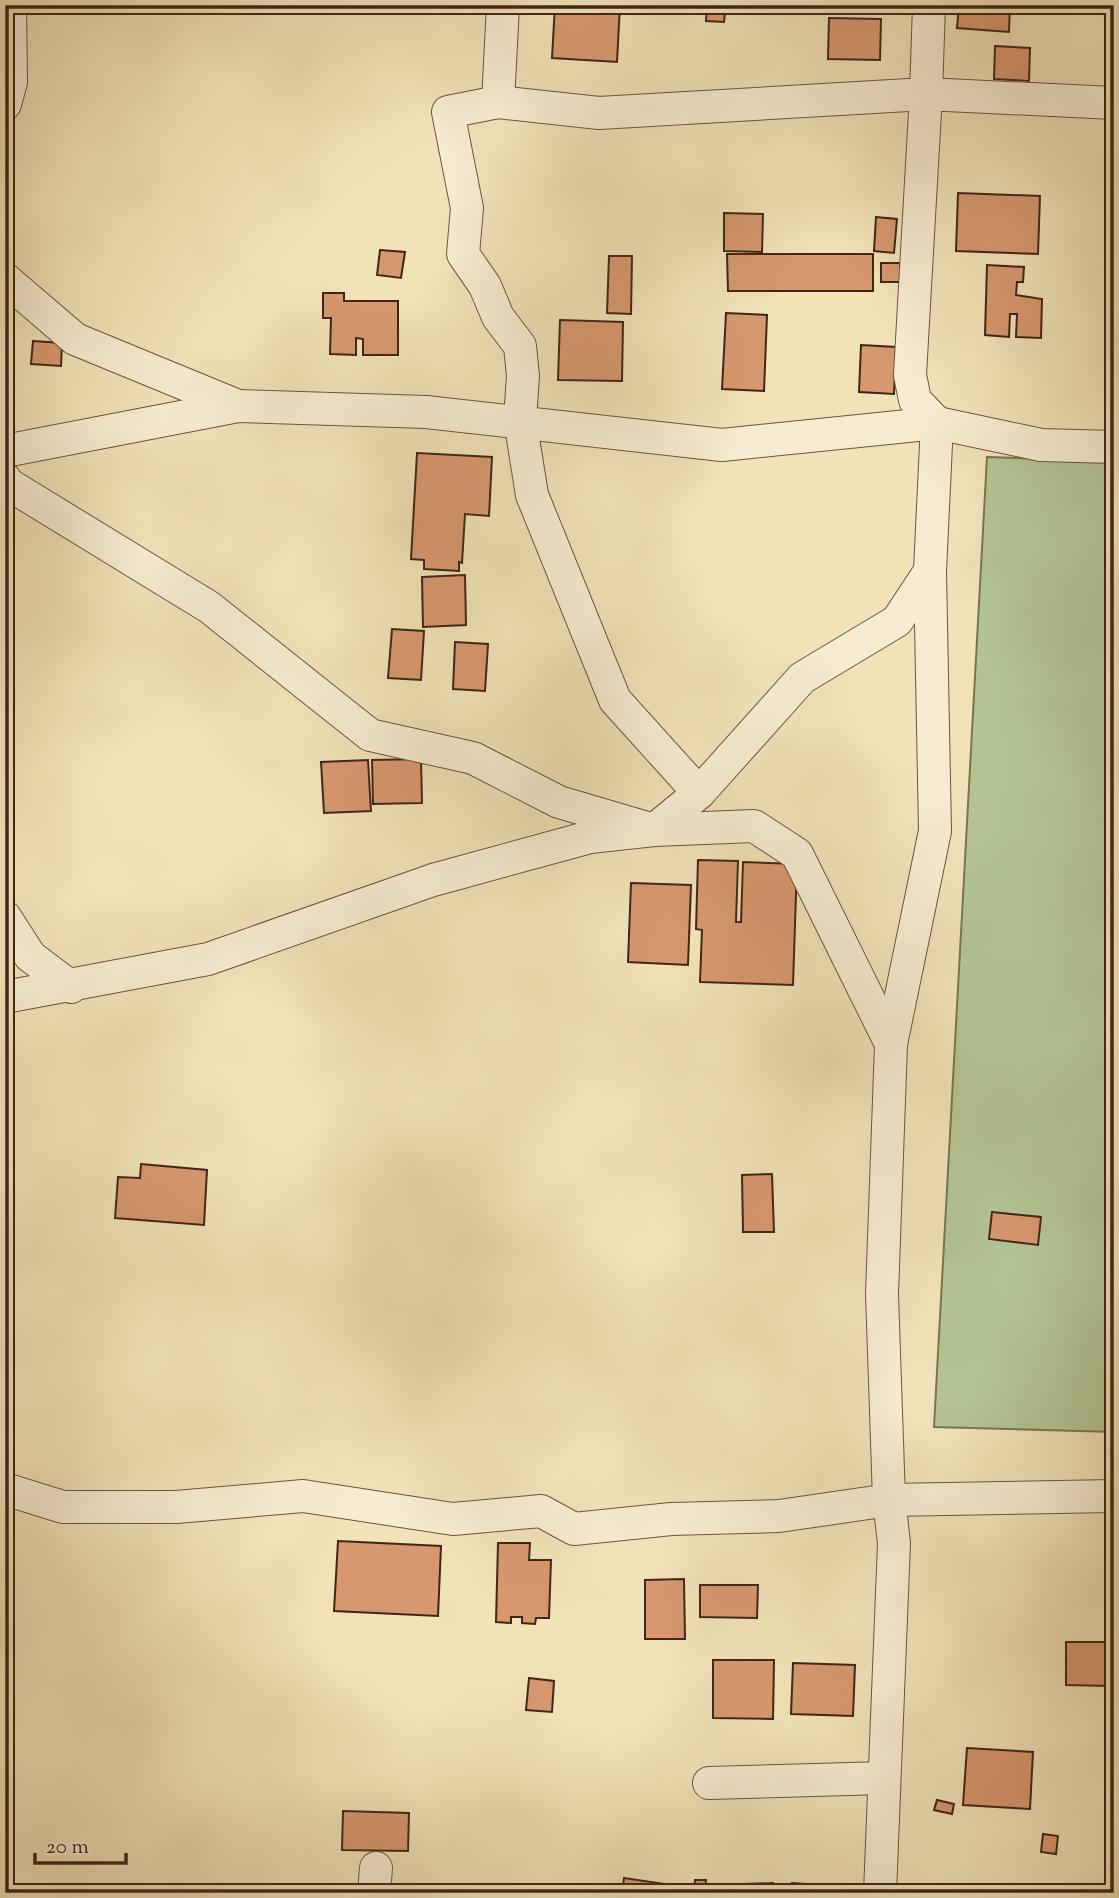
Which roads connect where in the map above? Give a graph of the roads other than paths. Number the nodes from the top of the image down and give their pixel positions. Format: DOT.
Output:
graph roads {
  1 [pos="10,5"];
  2 [pos="503,5"];
  3 [pos="929,5"];
  4 [pos="926,94"];
  5 [pos="498,102"];
  6 [pos="5,103"];
  7 [pos="1114,103"];
  8 [pos="5,279"];
  9 [pos="237,406"];
  10 [pos="520,420"];
  11 [pos="937,423"];
  12 [pos="1114,447"];
  13 [pos="5,451"];
  14 [pos="5,479"];
  15 [pos="930,571"];
  16 [pos="699,793"];
  17 [pos="654,830"];
  18 [pos="5,917"];
  19 [pos="71,987"];
  20 [pos="5,997"];
  21 [pos="891,1044"];
  22 [pos="5,1489"];
  23 [pos="1114,1496"];
  24 [pos="889,1500"];
  25 [pos="884,1778"];
  26 [pos="709,1783"];
  27 [pos="880,1893"];
  1 -- 6 [label="street"];
  2 -- 5 [label="street"];
  3 -- 4 [label="street"];
  4 -- 5 [label="street"];
  4 -- 7 [label="street"];
  4 -- 11 [label="street"];
  5 -- 10 [label="street"];
  8 -- 9 [label="street"];
  9 -- 10 [label="street"];
  9 -- 13 [label="street"];
  10 -- 11 [label="street"];
  10 -- 16 [label="street"];
  11 -- 12 [label="street"];
  11 -- 15 [label="street"];
  14 -- 17 [label="street"];
  15 -- 16 [label="street"];
  15 -- 21 [label="street"];
  16 -- 17 [label="street"];
  17 -- 19 [label="street"];
  17 -- 21 [label="street"];
  18 -- 19 [label="street"];
  19 -- 20 [label="street"];
  21 -- 24 [label="street"];
  22 -- 24 [label="street"];
  23 -- 24 [label="street"];
  24 -- 25 [label="street"];
  25 -- 26 [label="street"];
  25 -- 27 [label="street"];
}
